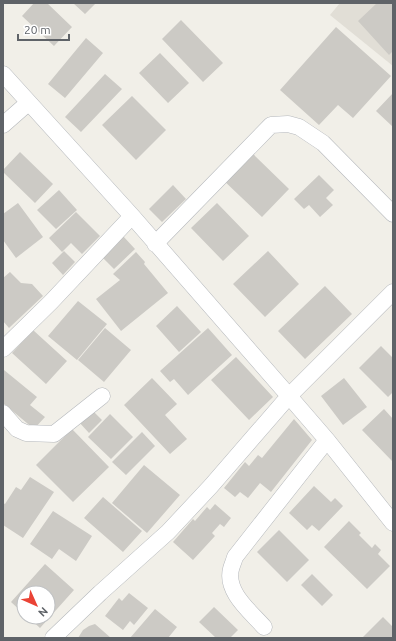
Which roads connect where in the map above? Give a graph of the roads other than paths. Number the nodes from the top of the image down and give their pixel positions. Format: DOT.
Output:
graph roads {
  1 [pos="3,74"];
  2 [pos="28,103"];
  3 [pos="3,125"];
  4 [pos="393,214"];
  5 [pos="132,216"];
  6 [pos="155,244"];
  7 [pos="393,292"];
  8 [pos="3,349"];
  9 [pos="102,396"];
  10 [pos="289,396"];
  11 [pos="3,413"];
  12 [pos="327,440"];
  13 [pos="393,523"];
  14 [pos="264,627"];
  15 [pos="55,637"];
  1 -- 2 [label="street"];
  2 -- 3 [label="street"];
  2 -- 5 [label="street"];
  4 -- 6 [label="street"];
  5 -- 6 [label="street"];
  5 -- 8 [label="street"];
  6 -- 10 [label="street"];
  7 -- 10 [label="street"];
  9 -- 11 [label="street"];
  10 -- 12 [label="street"];
  10 -- 15 [label="street"];
  12 -- 13 [label="street"];
  12 -- 14 [label="street"];
}
